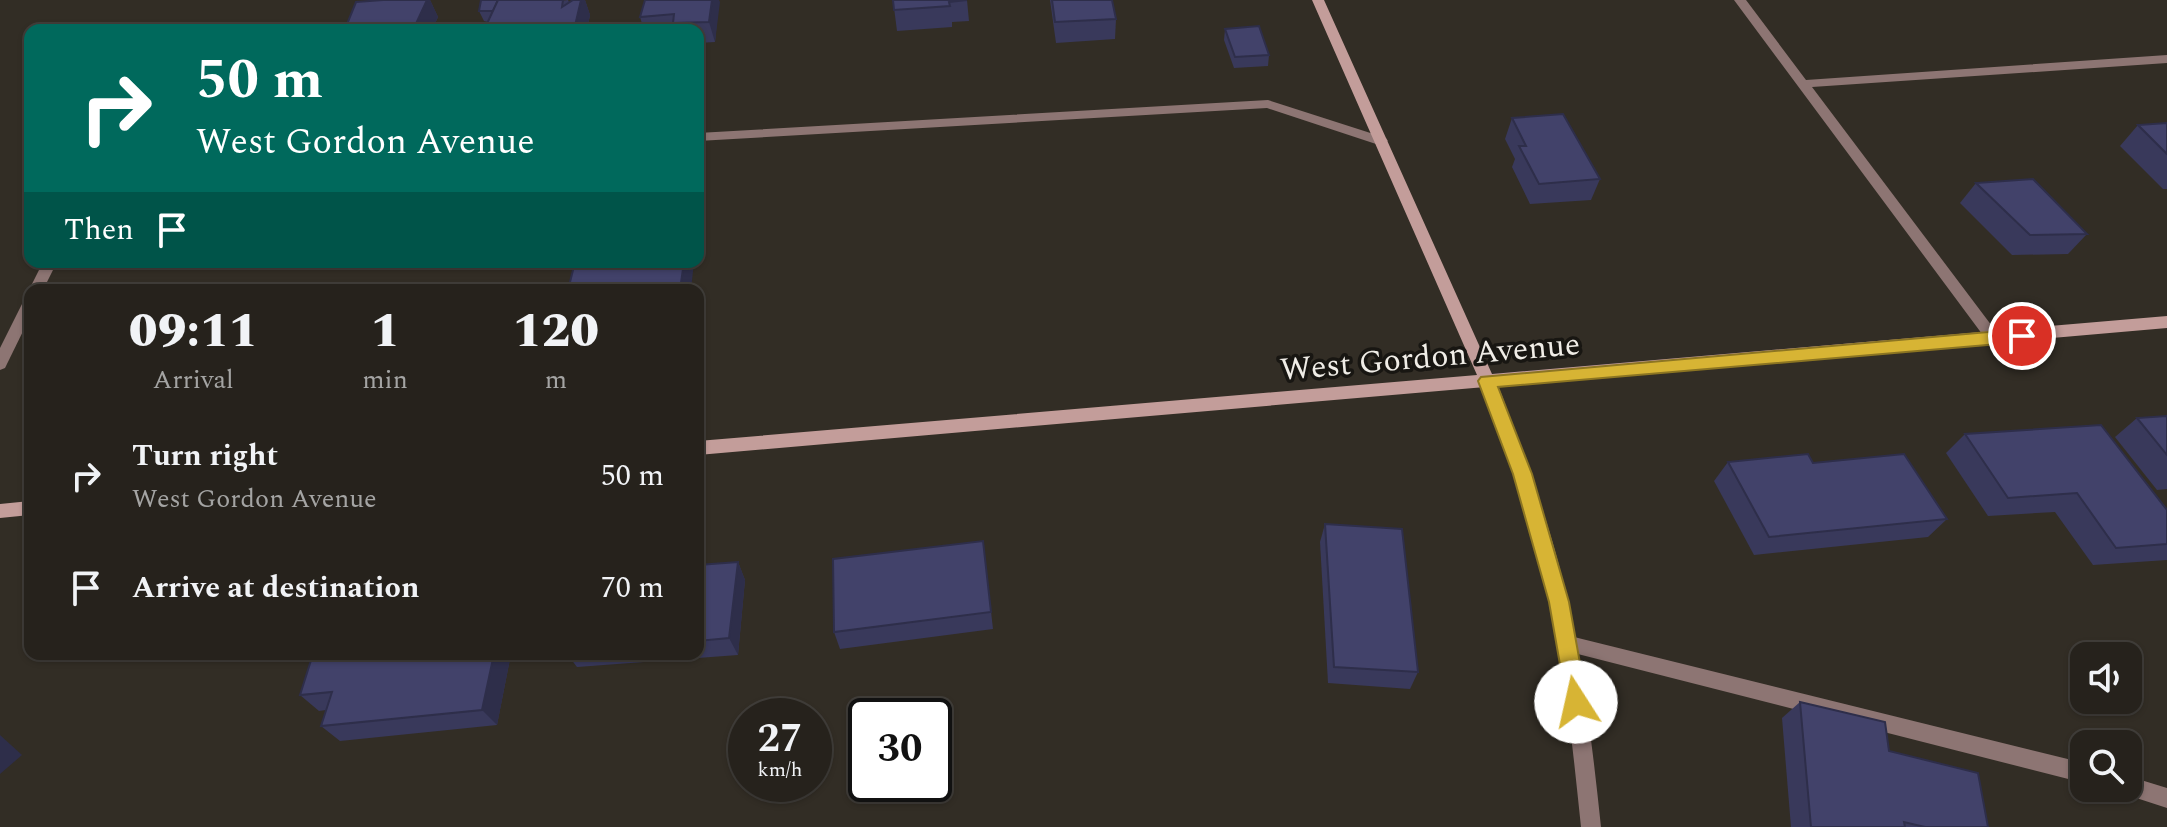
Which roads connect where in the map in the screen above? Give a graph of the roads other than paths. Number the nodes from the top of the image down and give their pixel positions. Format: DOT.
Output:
graph roads {
  1 [pos="1318,0"];
  2 [pos="1740,0"];
  3 [pos="2167,59"];
  4 [pos="1803,84"];
  5 [pos="704,137"];
  6 [pos="1381,141"];
  7 [pos="24,314"];
  8 [pos="2167,322"];
  9 [pos="1993,338"];
  10 [pos="0,364"];
  11 [pos="1487,381"];
  12 [pos="704,447"];
  13 [pos="24,509"];
  14 [pos="0,511"];
  15 [pos="1566,643"];
  16 [pos="2070,769"];
  17 [pos="2142,790"];
  18 [pos="2167,798"];
  19 [pos="1591,827"];
  1 -- 6 [label="street"];
  2 -- 4 [label="street"];
  3 -- 4 [label="street"];
  4 -- 9 [label="street"];
  5 -- 6 [label="street"];
  6 -- 11 [label="street"];
  7 -- 10 [label="street"];
  8 -- 9 [label="street, West Gordon Avenue"];
  9 -- 11 [label="street, West Gordon Avenue"];
  11 -- 12 [label="street, West Gordon Avenue"];
  11 -- 15 [label="street"];
  13 -- 14 [label="street"];
  15 -- 16 [label="street"];
  15 -- 19 [label="street"];
  17 -- 18 [label="street"];
}
